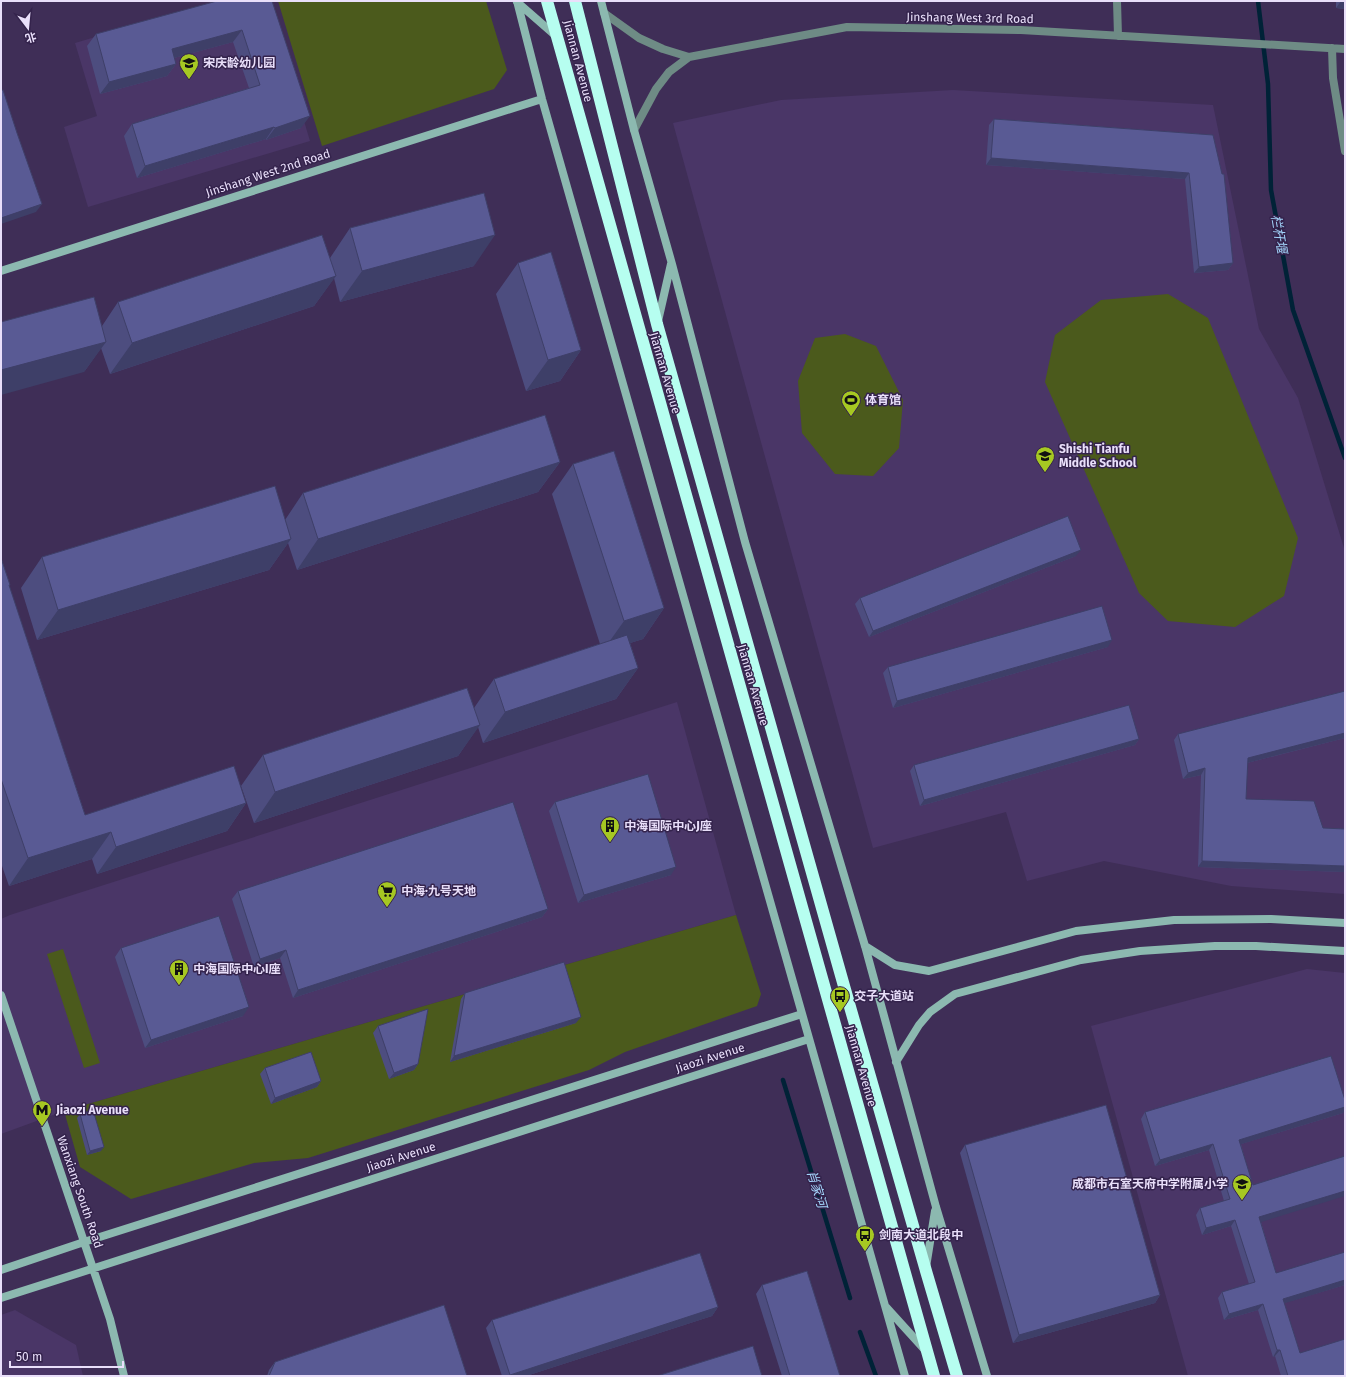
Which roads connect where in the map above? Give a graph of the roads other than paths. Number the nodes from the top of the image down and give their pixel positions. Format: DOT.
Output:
graph roads {
  1 [pos="517,1"];
  2 [pos="547,1"];
  3 [pos="575,1"];
  4 [pos="601,1"];
  5 [pos="1117,1"];
  6 [pos="604,13"];
  7 [pos="556,36"];
  8 [pos="1118,36"];
  9 [pos="1332,48"];
  10 [pos="1345,49"];
  11 [pos="689,56"];
  12 [pos="542,99"];
  13 [pos="634,130"];
  14 [pos="1345,151"];
  15 [pos="672,264"];
  16 [pos="1,271"];
  17 [pos="657,324"];
  18 [pos="1345,923"];
  19 [pos="866,946"];
  20 [pos="1345,951"];
  21 [pos="1,995"];
  22 [pos="802,1014"];
  23 [pos="809,1039"];
  24 [pos="896,1062"];
  25 [pos="936,1207"];
  26 [pos="84,1242"];
  27 [pos="93,1268"];
  28 [pos="1,1270"];
  29 [pos="926,1271"];
  30 [pos="1,1298"];
  31 [pos="884,1305"];
  32 [pos="926,1351"];
  33 [pos="124,1376"];
  34 [pos="905,1376"];
  35 [pos="934,1376"];
  36 [pos="957,1376"];
  37 [pos="987,1376"];
  1 -- 7 [label="main road"];
  1 -- 12 [label="main road"];
  2 -- 7 [label="highway, Jiannan Avenue"];
  3 -- 17 [label="highway, Jiannan Avenue"];
  4 -- 6 [label="main road"];
  5 -- 8 [label="street"];
  6 -- 11 [label="street"];
  6 -- 13 [label="main road"];
  7 -- 32 [label="highway, Jiannan Avenue"];
  8 -- 9 [label="street, Jinshang West 3rd Road"];
  8 -- 11 [label="street, Jinshang West 3rd Road"];
  9 -- 10 [label="street, Jinshang West 3rd Road"];
  9 -- 14 [label="street"];
  11 -- 13 [label="street, Jinshang West 3rd Road"];
  12 -- 16 [label="main road, Jinshang West 2nd Road"];
  12 -- 22 [label="main road"];
  13 -- 15 [label="main road"];
  15 -- 17 [label="main road"];
  15 -- 19 [label="main road"];
  17 -- 29 [label="highway, Jiannan Avenue"];
  18 -- 19 [label="main road"];
  19 -- 24 [label="main road"];
  20 -- 24 [label="main road"];
  21 -- 26 [label="main road, Wanxiang South Road"];
  22 -- 23 [label="main road"];
  22 -- 26 [label="main road, Jiaozi Avenue"];
  23 -- 27 [label="main road, Jiaozi Avenue"];
  23 -- 31 [label="main road"];
  24 -- 25 [label="main road"];
  25 -- 29 [label="main road"];
  25 -- 37 [label="main road"];
  26 -- 27 [label="main road, Wanxiang South Road"];
  26 -- 28 [label="main road, Jiaozi Avenue"];
  27 -- 30 [label="main road, Jiaozi Avenue"];
  27 -- 33 [label="main road, Wanxiang South Road"];
  29 -- 36 [label="highway, Jiannan Avenue"];
  31 -- 32 [label="main road"];
  31 -- 34 [label="main road"];
  32 -- 35 [label="highway, Jiannan Avenue"];
}
